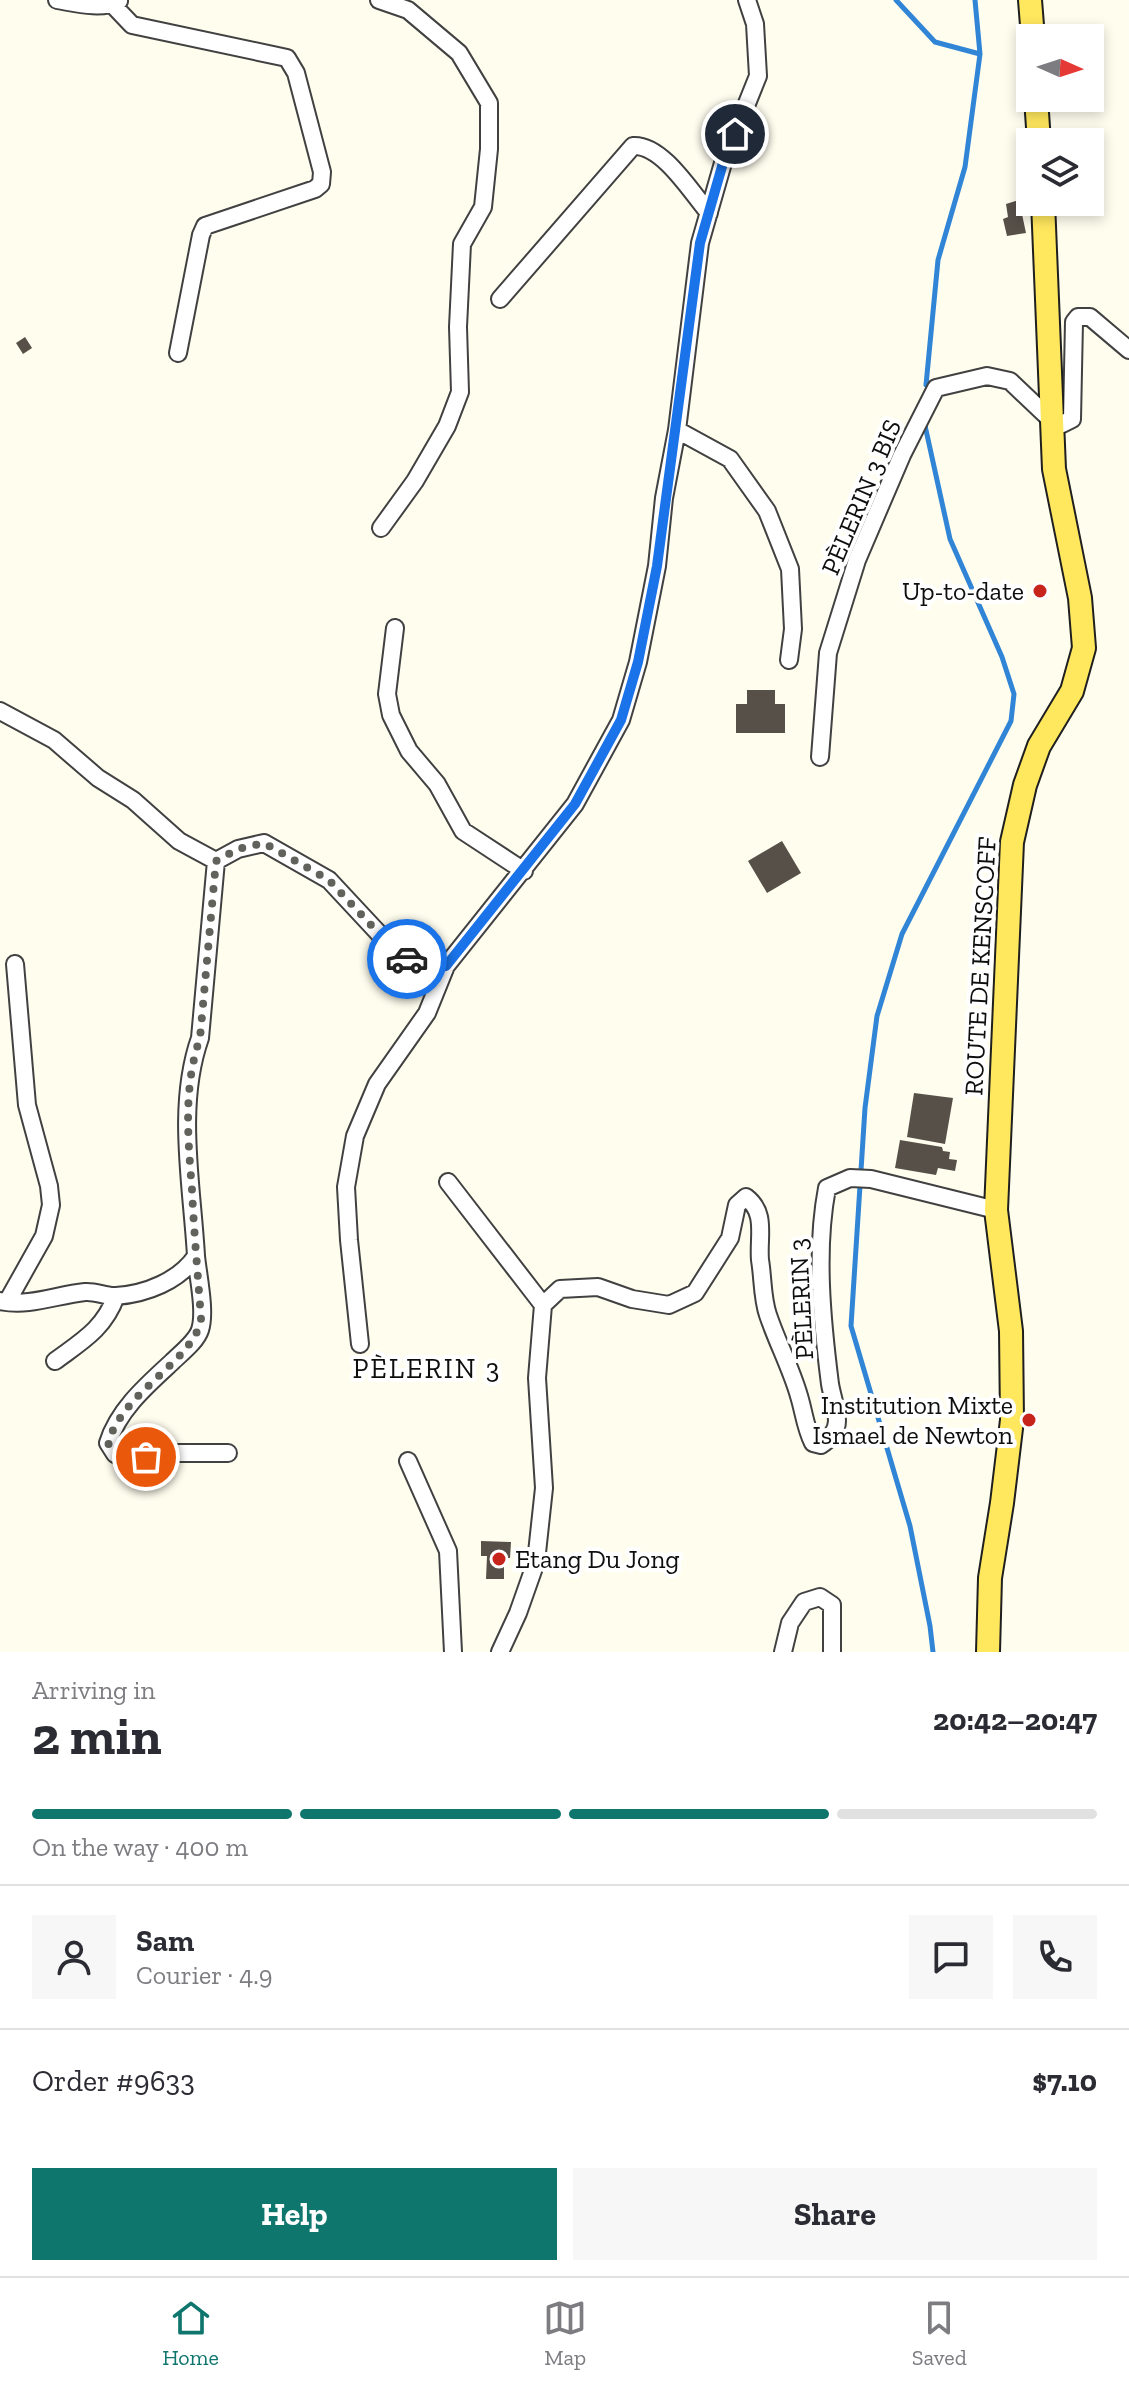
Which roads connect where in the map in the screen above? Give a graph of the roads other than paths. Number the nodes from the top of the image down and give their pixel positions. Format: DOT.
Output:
graph roads {
  1 [pos="57,0"];
  2 [pos="379,0"];
  3 [pos="747,0"];
  4 [pos="1030,0"];
  5 [pos="116,2"];
  6 [pos="1032,24"];
  7 [pos="709,213"];
  8 [pos="1043,216"];
  9 [pos="500,299"];
  10 [pos="1129,350"];
  11 [pos="178,353"];
  12 [pos="1050,419"];
  13 [pos="677,430"];
  14 [pos="381,528"];
  15 [pos="395,628"];
  16 [pos="789,660"];
  17 [pos="0,711"];
  18 [pos="820,757"];
  19 [pos="216,861"];
  20 [pos="524,871"];
  21 [pos="15,964"];
  22 [pos="446,966"];
  23 [pos="448,1182"];
  24 [pos="996,1210"];
  25 [pos="196,1256"];
  26 [pos="116,1296"];
  27 [pos="4,1301"];
  28 [pos="543,1305"];
  29 [pos="360,1344"];
  30 [pos="55,1361"];
  31 [pos="228,1453"];
  32 [pos="408,1461"];
  33 [pos="453,1652"];
  34 [pos="500,1652"];
  35 [pos="783,1652"];
  36 [pos="832,1652"];
  37 [pos="988,1652"];
  1 -- 5 [label="street"];
  2 -- 14 [label="street"];
  3 -- 7 [label="street"];
  4 -- 6 [label="main road"];
  5 -- 11 [label="street"];
  7 -- 9 [label="street"];
  7 -- 13 [label="street"];
  8 -- 12 [label="main road, ROUTE DE KENSCOFF"];
  10 -- 12 [label="street"];
  12 -- 18 [label="street, PÈLERIN 3 BIS"];
  12 -- 24 [label="main road, ROUTE DE KENSCOFF"];
  13 -- 16 [label="street"];
  13 -- 20 [label="street"];
  15 -- 20 [label="street"];
  17 -- 19 [label="street"];
  19 -- 22 [label="street"];
  19 -- 25 [label="street"];
  20 -- 22 [label="street"];
  21 -- 27 [label="street"];
  22 -- 29 [label="street"];
  23 -- 28 [label="street"];
  24 -- 28 [label="street, PÈLERIN 3"];
  24 -- 37 [label="main road, ROUTE DE KENSCOFF"];
  25 -- 26 [label="street"];
  25 -- 31 [label="street"];
  26 -- 27 [label="street"];
  26 -- 30 [label="street"];
  28 -- 34 [label="street"];
  32 -- 33 [label="street"];
  35 -- 36 [label="street"];
}
